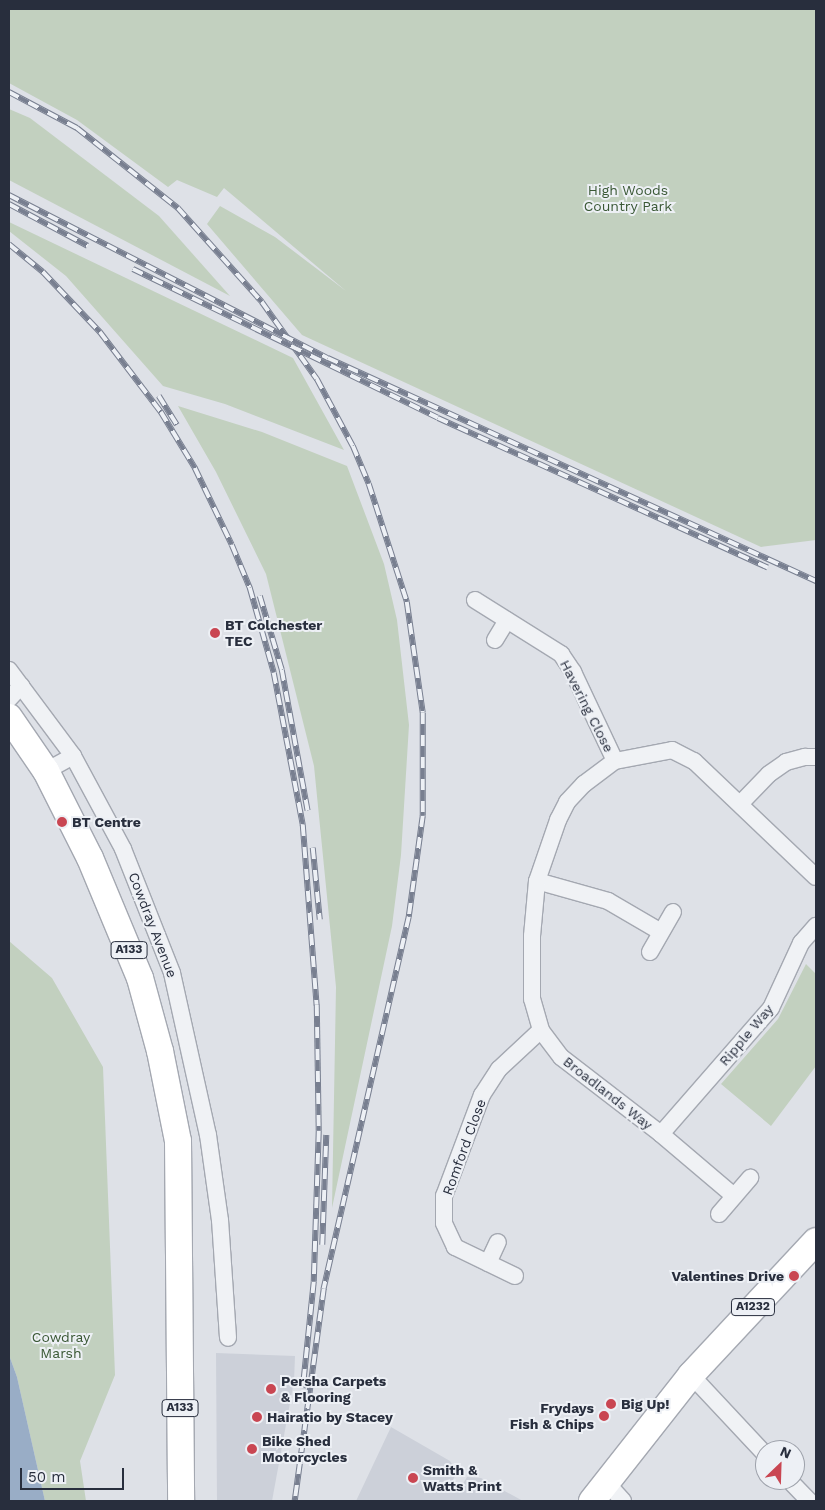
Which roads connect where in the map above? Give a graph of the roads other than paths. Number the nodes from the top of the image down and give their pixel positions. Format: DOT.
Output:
graph roads {
  1 [pos="475,600"];
  2 [pos="507,620"];
  3 [pos="495,640"];
  4 [pos="9,670"];
  5 [pos="21,686"];
  6 [pos="9,699"];
  7 [pos="9,717"];
  8 [pos="9,731"];
  9 [pos="73,756"];
  10 [pos="816,758"];
  11 [pos="615,760"];
  12 [pos="46,771"];
  13 [pos="741,803"];
  14 [pos="816,877"];
  15 [pos="537,881"];
  16 [pos="673,912"];
  17 [pos="816,926"];
  18 [pos="661,932"];
  19 [pos="650,952"];
  20 [pos="541,1030"];
  21 [pos="661,1134"];
  22 [pos="208,1135"];
  23 [pos="178,1141"];
  24 [pos="750,1178"];
  25 [pos="734,1196"];
  26 [pos="719,1214"];
  27 [pos="816,1241"];
  28 [pos="498,1242"];
  29 [pos="488,1263"];
  30 [pos="516,1276"];
  31 [pos="228,1338"];
  32 [pos="691,1375"];
  33 [pos="755,1443"];
  34 [pos="799,1490"];
  35 [pos="607,1495"];
  36 [pos="181,1501"];
  37 [pos="809,1501"];
  1 -- 2 [label="street, Havering Close"];
  2 -- 3 [label="street"];
  2 -- 11 [label="street, Havering Close"];
  4 -- 5 [label="street, Cowdray Avenue"];
  5 -- 6 [label="street"];
  5 -- 9 [label="street, Cowdray Avenue"];
  7 -- 12 [label="main road, A133"];
  8 -- 12 [label="main road, A133"];
  9 -- 12 [label="street"];
  9 -- 22 [label="street, Cowdray Avenue"];
  10 -- 13 [label="street"];
  11 -- 13 [label="street, Broadlands Way"];
  11 -- 15 [label="street, Broadlands Way"];
  12 -- 23 [label="main road, A133"];
  13 -- 14 [label="street, Broadlands Way"];
  15 -- 18 [label="street"];
  15 -- 20 [label="street, Broadlands Way"];
  16 -- 18 [label="street"];
  17 -- 21 [label="street, Ripple Way"];
  18 -- 19 [label="street"];
  20 -- 21 [label="street, Broadlands Way"];
  20 -- 29 [label="street, Romford Close"];
  21 -- 25 [label="street, Broadlands Way"];
  22 -- 23 [label="street"];
  22 -- 31 [label="street, Cowdray Avenue"];
  23 -- 36 [label="main road, A133"];
  24 -- 25 [label="street"];
  25 -- 26 [label="street"];
  27 -- 32 [label="main road, A1232"];
  28 -- 29 [label="street"];
  29 -- 30 [label="street, Romford Close"];
  32 -- 33 [label="street"];
  32 -- 35 [label="main road, A1232"];
  34 -- 37 [label="street"];
}
